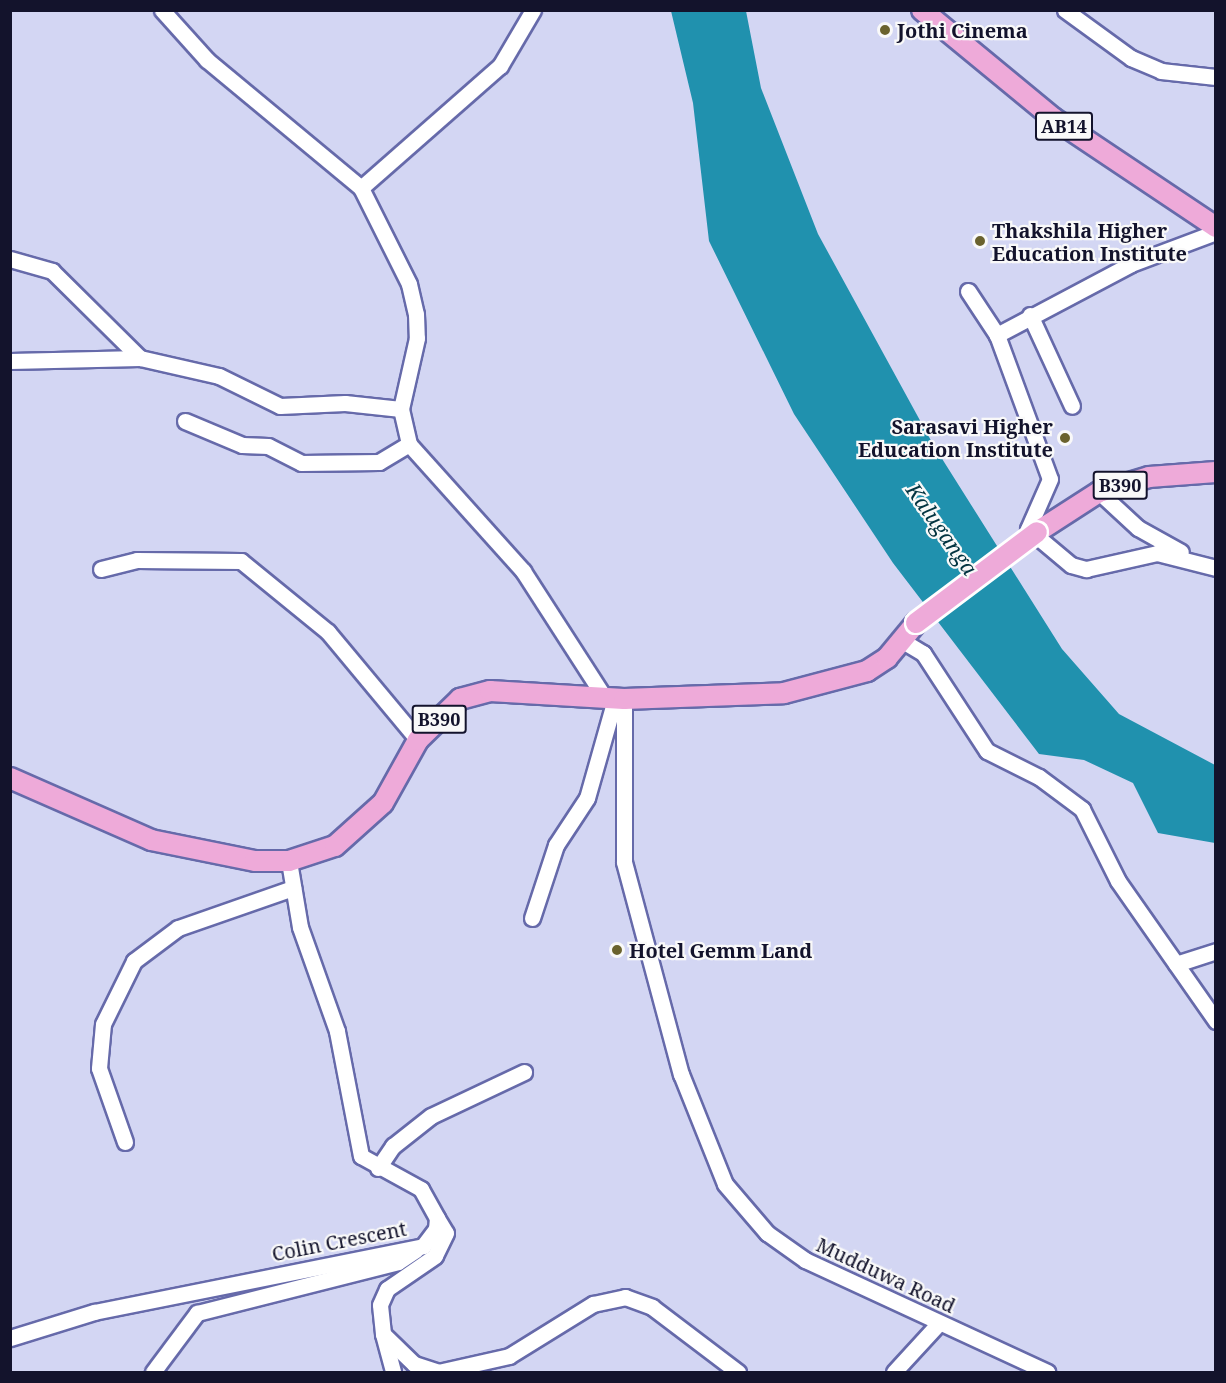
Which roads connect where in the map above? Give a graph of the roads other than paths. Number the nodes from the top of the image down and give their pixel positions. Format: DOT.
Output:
graph roads {
  1 [pos="162,10"];
  2 [pos="533,10"];
  3 [pos="922,10"];
  4 [pos="1065,10"];
  5 [pos="1215,77"];
  6 [pos="361,188"];
  7 [pos="1215,227"];
  8 [pos="1215,232"];
  9 [pos="10,259"];
  10 [pos="968,291"];
  11 [pos="1030,315"];
  12 [pos="997,334"];
  13 [pos="140,358"];
  14 [pos="10,361"];
  15 [pos="1072,406"];
  16 [pos="401,409"];
  17 [pos="185,421"];
  18 [pos="409,444"];
  19 [pos="1215,472"];
  20 [pos="1099,492"];
  21 [pos="1191,558"];
  22 [pos="1215,568"];
  23 [pos="101,569"];
  24 [pos="901,640"];
  25 [pos="615,699"];
  26 [pos="418,740"];
  27 [pos="10,778"];
  28 [pos="289,861"];
  29 [pos="294,888"];
  30 [pos="532,918"];
  31 [pos="1215,951"];
  32 [pos="1176,964"];
  33 [pos="1215,1021"];
  34 [pos="524,1072"];
  35 [pos="125,1142"];
  36 [pos="378,1168"];
  37 [pos="437,1218"];
  38 [pos="423,1246"];
  39 [pos="939,1323"];
  40 [pos="383,1334"];
  41 [pos="10,1338"];
  42 [pos="157,1370"];
  43 [pos="393,1372"];
  44 [pos="438,1372"];
  45 [pos="738,1372"];
  46 [pos="894,1372"];
  47 [pos="1047,1372"];
  1 -- 6 [label="street"];
  2 -- 6 [label="street"];
  3 -- 7 [label="main road, AB14"];
  4 -- 5 [label="street"];
  6 -- 16 [label="street"];
  8 -- 11 [label="street"];
  9 -- 13 [label="street"];
  10 -- 12 [label="street"];
  11 -- 12 [label="street"];
  11 -- 15 [label="street"];
  12 -- 21 [label="street"];
  13 -- 14 [label="street"];
  13 -- 16 [label="street"];
  16 -- 18 [label="street"];
  17 -- 18 [label="street"];
  18 -- 25 [label="street"];
  19 -- 20 [label="main road, B390"];
  20 -- 21 [label="street"];
  20 -- 24 [label="main road, B390, bridge"];
  21 -- 22 [label="street"];
  23 -- 26 [label="street"];
  24 -- 25 [label="main road, B390"];
  24 -- 32 [label="street"];
  25 -- 26 [label="main road, B390"];
  25 -- 30 [label="street"];
  25 -- 39 [label="street, Mudduwa Road"];
  26 -- 28 [label="main road, B390"];
  27 -- 28 [label="main road, B390"];
  28 -- 29 [label="street, Colin Crescent"];
  29 -- 35 [label="street"];
  29 -- 36 [label="street, Colin Crescent"];
  31 -- 32 [label="street"];
  32 -- 33 [label="street"];
  34 -- 36 [label="street"];
  36 -- 37 [label="street, Colin Crescent"];
  37 -- 38 [label="street, Colin Crescent"];
  37 -- 40 [label="street"];
  38 -- 41 [label="street, Colin Crescent"];
  38 -- 42 [label="street"];
  39 -- 46 [label="street"];
  39 -- 47 [label="street, Mudduwa Road"];
  40 -- 43 [label="street"];
  40 -- 44 [label="street"];
  44 -- 45 [label="street"];
}
